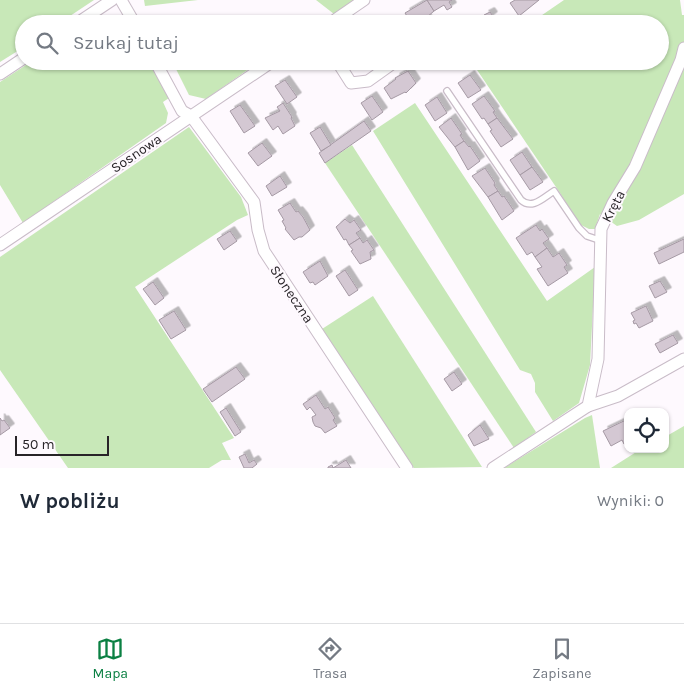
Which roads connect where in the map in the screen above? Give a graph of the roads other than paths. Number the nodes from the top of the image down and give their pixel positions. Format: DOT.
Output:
graph roads {
  1 [pos="112,0"];
  2 [pos="120,0"];
  3 [pos="364,0"];
  4 [pos="90,15"];
  5 [pos="129,15"];
  6 [pos="342,15"];
  7 [pos="684,48"];
  8 [pos="15,64"];
  9 [pos="160,70"];
  10 [pos="260,70"];
  11 [pos="343,70"];
  12 [pos="383,70"];
  13 [pos="0,74"];
  14 [pos="447,91"];
  15 [pos="191,116"];
  16 [pos="599,240"];
  17 [pos="0,245"];
  18 [pos="684,359"];
  19 [pos="588,406"];
  20 [pos="407,468"];
  21 [pos="492,468"];
  1 -- 4 [label="street"];
  2 -- 5 [label="street"];
  3 -- 6 [label="street"];
  7 -- 16 [label="street, Kręta"];
  8 -- 13 [label="street"];
  9 -- 15 [label="street, Słoneczna"];
  10 -- 15 [label="street, Sosnowa"];
  11 -- 12 [label="street"];
  14 -- 16 [label="lane"];
  15 -- 17 [label="street, Sosnowa"];
  15 -- 20 [label="street, Słoneczna"];
  16 -- 19 [label="street, Kręta"];
  18 -- 19 [label="street"];
  19 -- 21 [label="street"];
}
